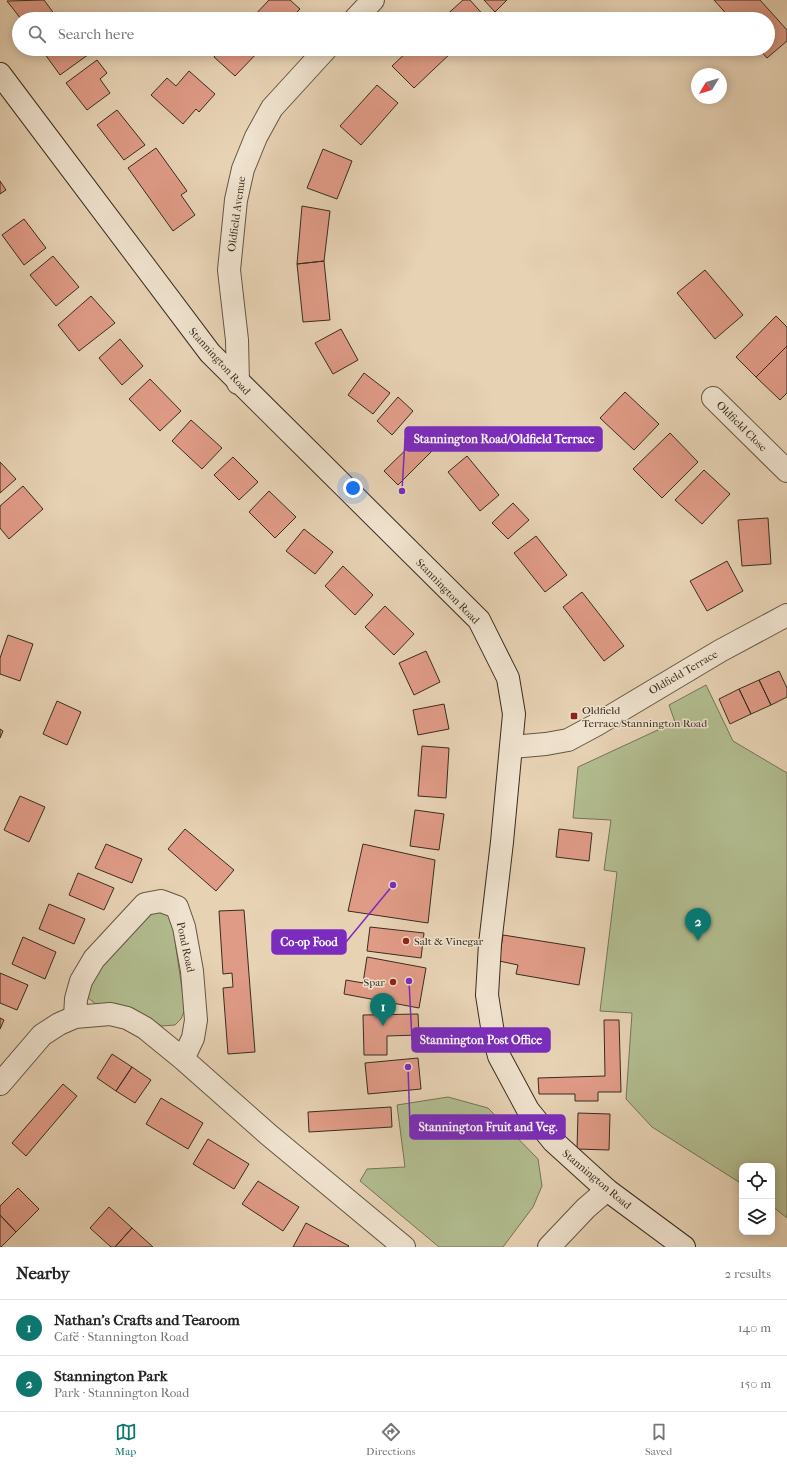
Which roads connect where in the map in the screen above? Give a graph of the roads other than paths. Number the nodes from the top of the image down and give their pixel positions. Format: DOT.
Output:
graph roads {
  1 [pos="373,0"];
  2 [pos="362,12"];
  3 [pos="320,56"];
  4 [pos="0,74"];
  5 [pos="238,383"];
  6 [pos="714,398"];
  7 [pos="787,471"];
  8 [pos="787,615"];
  9 [pos="512,747"];
  10 [pos="75,1017"];
  11 [pos="183,1059"];
  12 [pos="0,1084"];
  13 [pos="607,1190"];
  14 [pos="404,1247"];
  15 [pos="549,1247"];
  16 [pos="684,1247"];
  1 -- 2 [label="street"];
  3 -- 5 [label="street, Oldfield Avenue"];
  4 -- 5 [label="street, Stannington Road"];
  5 -- 9 [label="street, Stannington Road"];
  6 -- 7 [label="street, Oldfield Close"];
  8 -- 9 [label="street, Oldfield Terrace"];
  9 -- 13 [label="street, Stannington Road"];
  10 -- 11 [label="street"];
  10 -- 11 [label="street, Pond Road"];
  10 -- 12 [label="street"];
  11 -- 14 [label="street"];
  13 -- 15 [label="street"];
  13 -- 16 [label="street, Stannington Road"];
}
